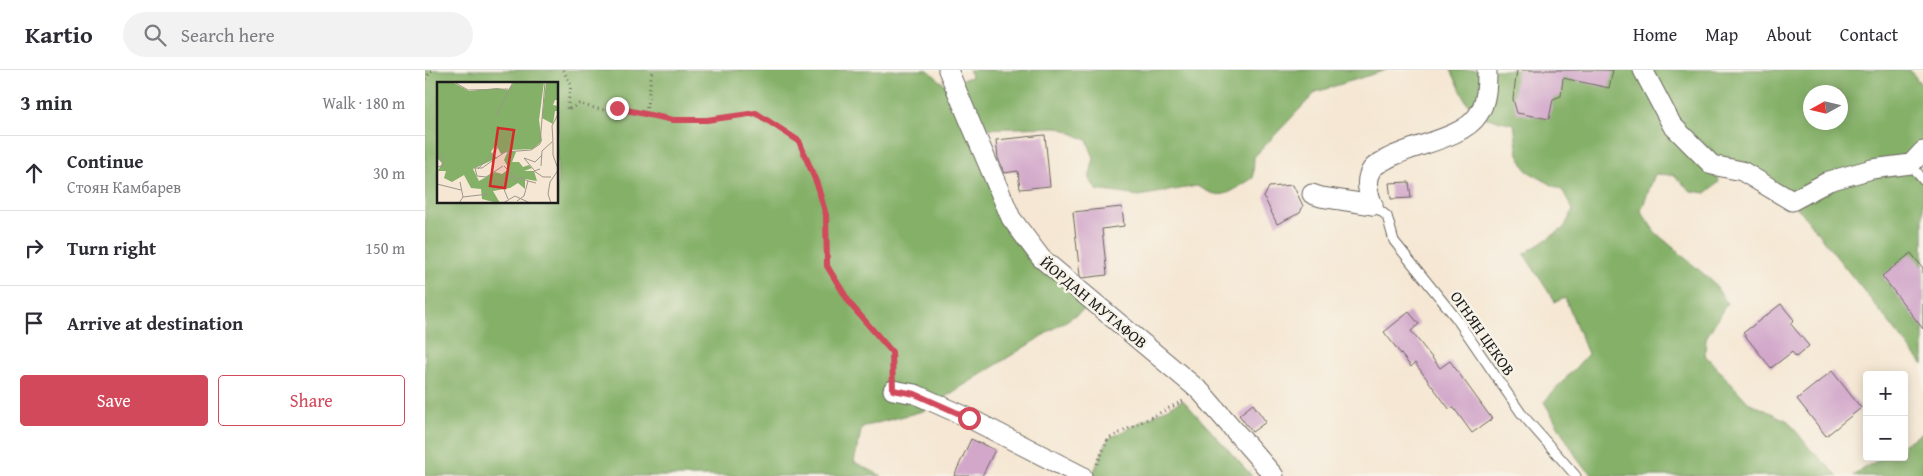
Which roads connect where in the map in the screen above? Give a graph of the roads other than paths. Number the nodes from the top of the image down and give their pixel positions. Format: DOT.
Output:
graph roads {
  1 [pos="949,70"];
  2 [pos="1487,70"];
  3 [pos="1643,70"];
  4 [pos="1917,157"];
  5 [pos="1923,180"];
  6 [pos="1312,194"];
  7 [pos="1373,205"];
  8 [pos="893,390"];
  9 [pos="1089,472"];
  10 [pos="1274,476"];
  11 [pos="1576,476"];
  1 -- 10 [label="street, ЙОРДАН МУТАФОВ"];
  2 -- 7 [label="street"];
  3 -- 4 [label="street"];
  4 -- 5 [label="lane"];
  6 -- 7 [label="street"];
  7 -- 11 [label="lane, ОГНЯН ЦЕКОВ"];
  8 -- 9 [label="street"];
}
